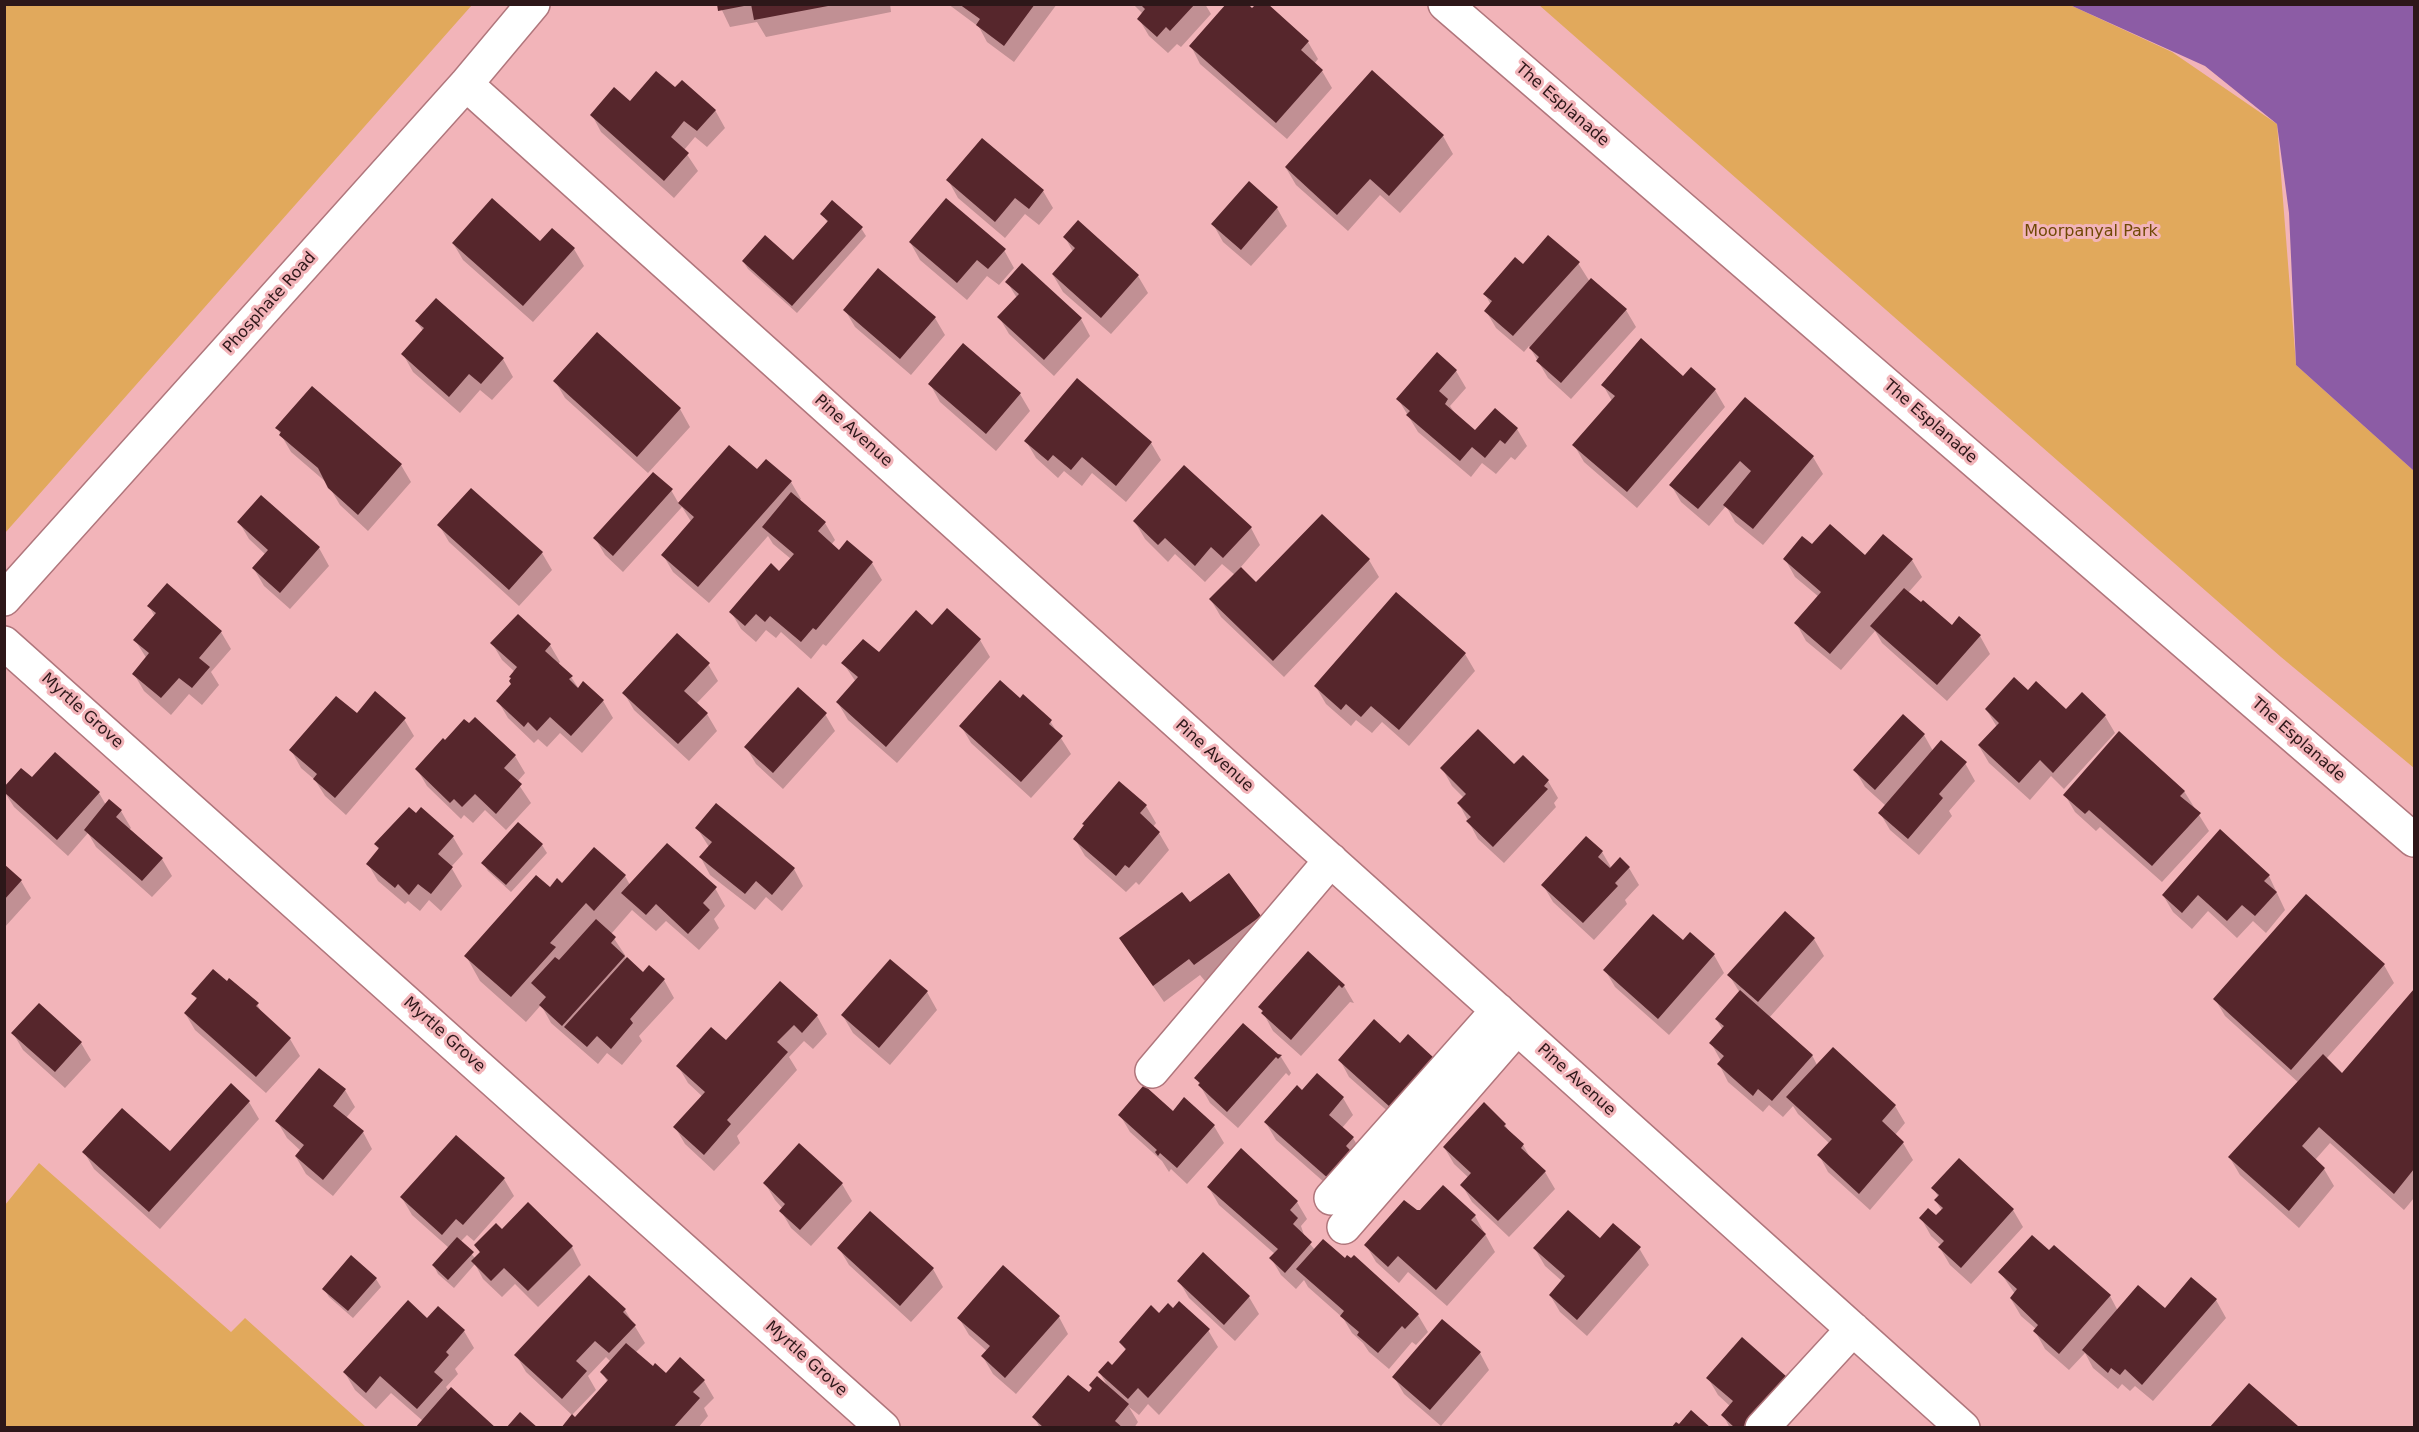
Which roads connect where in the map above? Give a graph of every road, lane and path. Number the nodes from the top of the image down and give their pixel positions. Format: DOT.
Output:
graph roads {
  1 [pos="533,4"];
  2 [pos="1445,4"];
  3 [pos="466,84"];
  4 [pos="4,599"];
  5 [pos="4,643"];
  6 [pos="2415,840"];
  7 [pos="1331,860"];
  8 [pos="1508,1019"];
  9 [pos="1152,1071"];
  10 [pos="1331,1198"];
  11 [pos="1344,1227"];
  12 [pos="1853,1329"];
  13 [pos="883,1428"];
  14 [pos="1762,1428"];
  15 [pos="1963,1428"];
  1 -- 3 [label="street, Phosphate Road"];
  2 -- 6 [label="street, The Esplanade"];
  3 -- 4 [label="street, Phosphate Road"];
  3 -- 7 [label="street, Pine Avenue"];
  5 -- 13 [label="street, Myrtle Grove"];
  7 -- 8 [label="street, Pine Avenue"];
  7 -- 9 [label="street"];
  8 -- 10 [label="street"];
  8 -- 11 [label="street"];
  8 -- 12 [label="street, Pine Avenue"];
  12 -- 14 [label="street"];
  12 -- 15 [label="street, Pine Avenue"];
}
